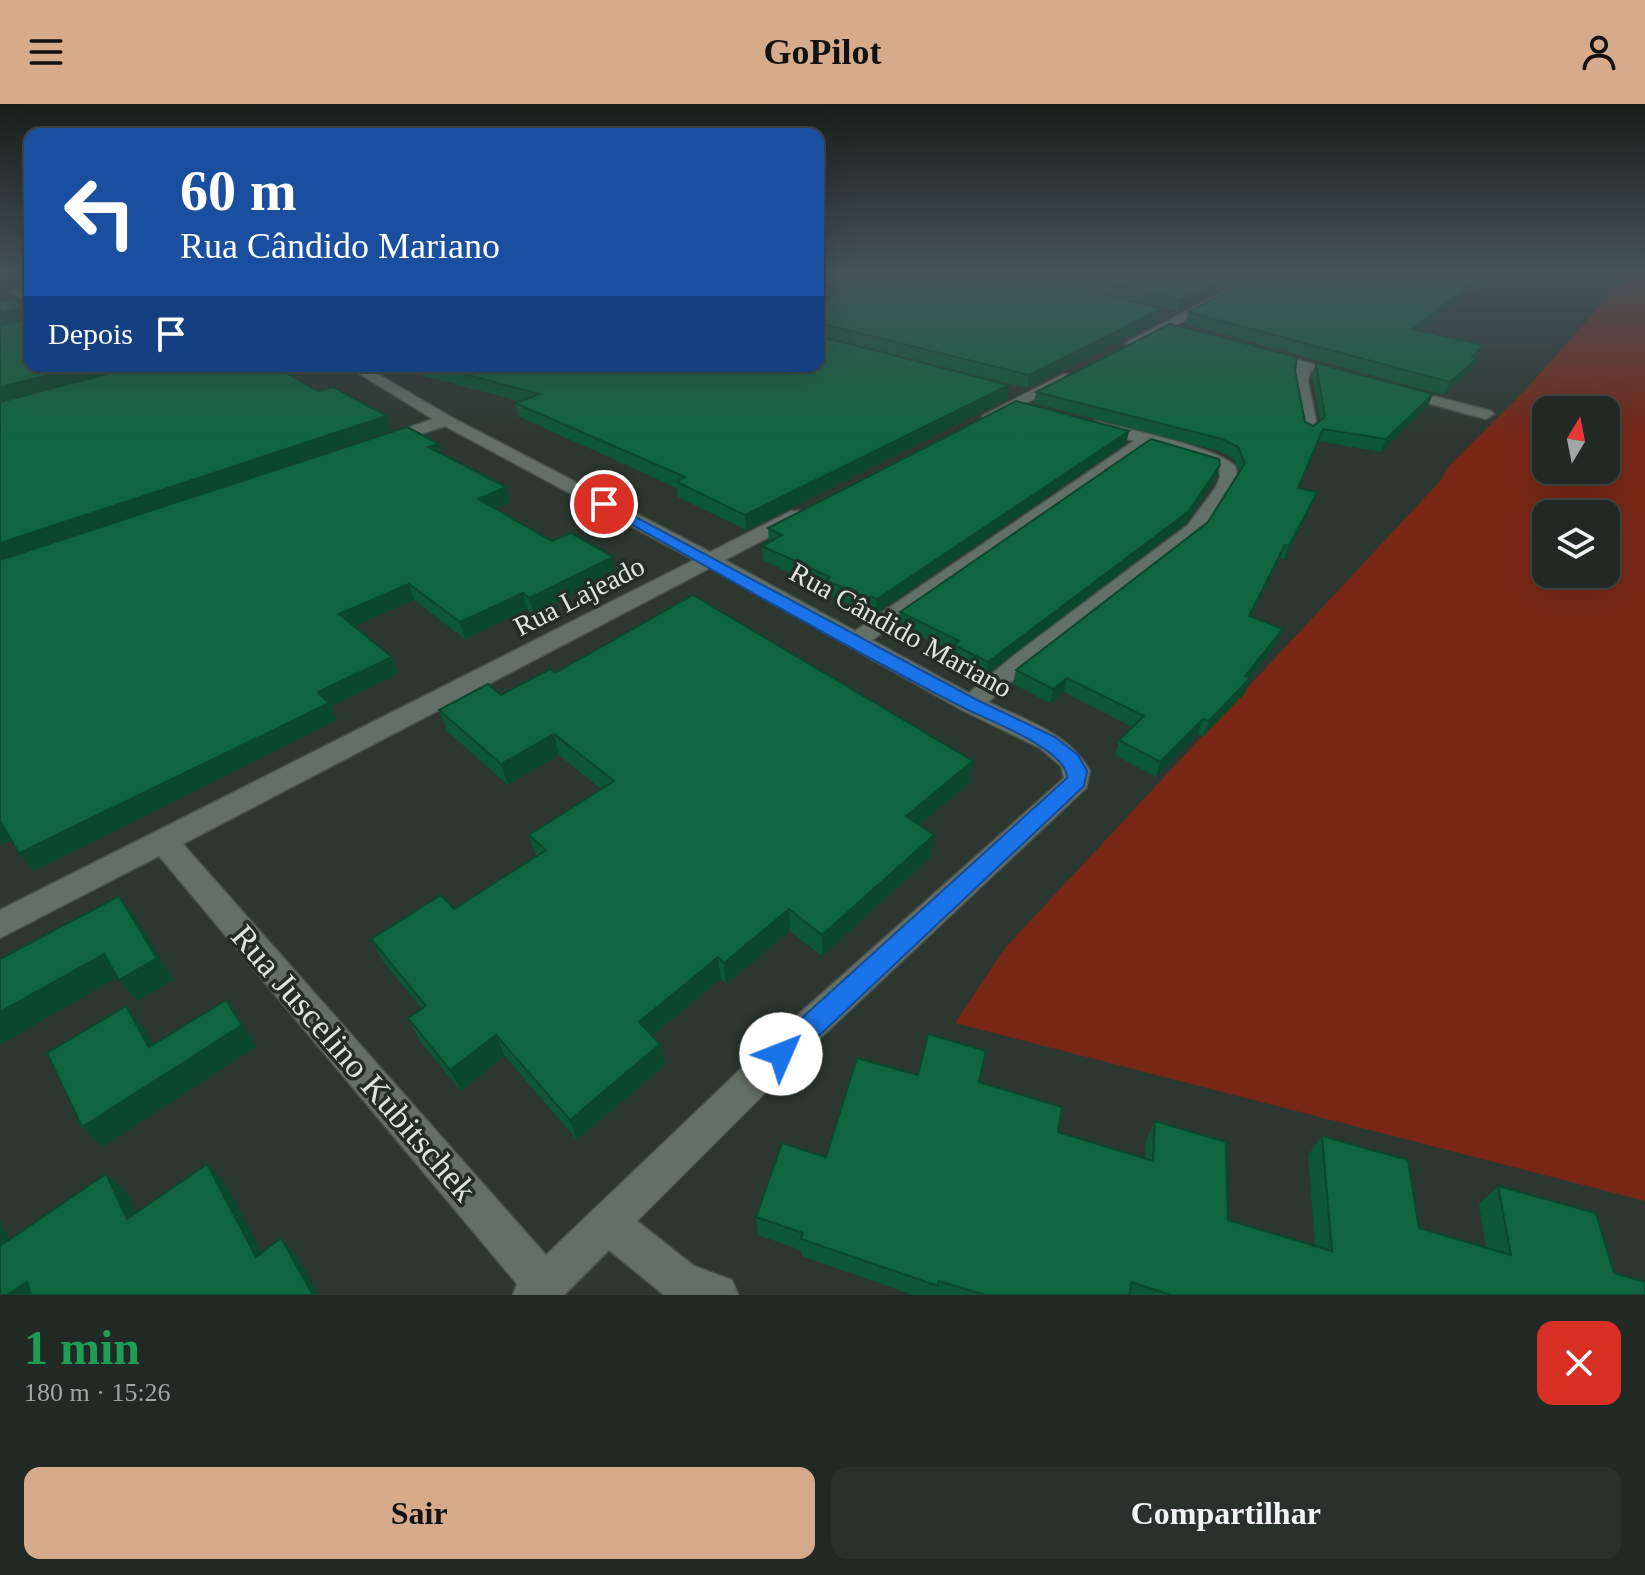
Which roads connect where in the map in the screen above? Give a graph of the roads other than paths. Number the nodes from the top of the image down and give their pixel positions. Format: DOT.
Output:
graph roads {
  1 [pos="1166,329"];
  2 [pos="1248,350"];
  3 [pos="1111,354"];
  4 [pos="1304,365"];
  5 [pos="1084,368"];
  6 [pos="364,372"];
  7 [pos="1364,382"];
  8 [pos="1380,386"];
  9 [pos="1486,414"];
  10 [pos="446,420"];
  11 [pos="1073,420"];
  12 [pos="971,426"];
  13 [pos="1310,430"];
  14 [pos="1148,439"];
  15 [pos="372,445"];
  16 [pos="820,504"];
  17 [pos="710,560"];
  18 [pos="857,640"];
  19 [pos="971,704"];
  20 [pos="163,841"];
  21 [pos="0,925"];
  22 [pos="608,1223"];
  23 [pos="539,1290"];
  24 [pos="717,1295"];
  1 -- 3 [label="street"];
  2 -- 4 [label="street"];
  4 -- 7 [label="street"];
  4 -- 13 [label="street"];
  5 -- 12 [label="street"];
  6 -- 10 [label="street, Rua Cândido Mariano"];
  8 -- 9 [label="street"];
  10 -- 15 [label="street"];
  10 -- 17 [label="street, Rua Cândido Mariano"];
  11 -- 14 [label="street"];
  14 -- 18 [label="street"];
  14 -- 19 [label="street"];
  16 -- 17 [label="street, Rua Lajeado"];
  17 -- 18 [label="street, Rua Cândido Mariano"];
  17 -- 20 [label="street, Rua Lajeado"];
  18 -- 19 [label="street, Rua Cândido Mariano"];
  19 -- 22 [label="street, Rua Cândido Mariano"];
  20 -- 21 [label="street, Rua Lajeado"];
  20 -- 23 [label="street, Rua Juscelino Kubitschek"];
  22 -- 23 [label="street"];
  22 -- 24 [label="street"];
}
